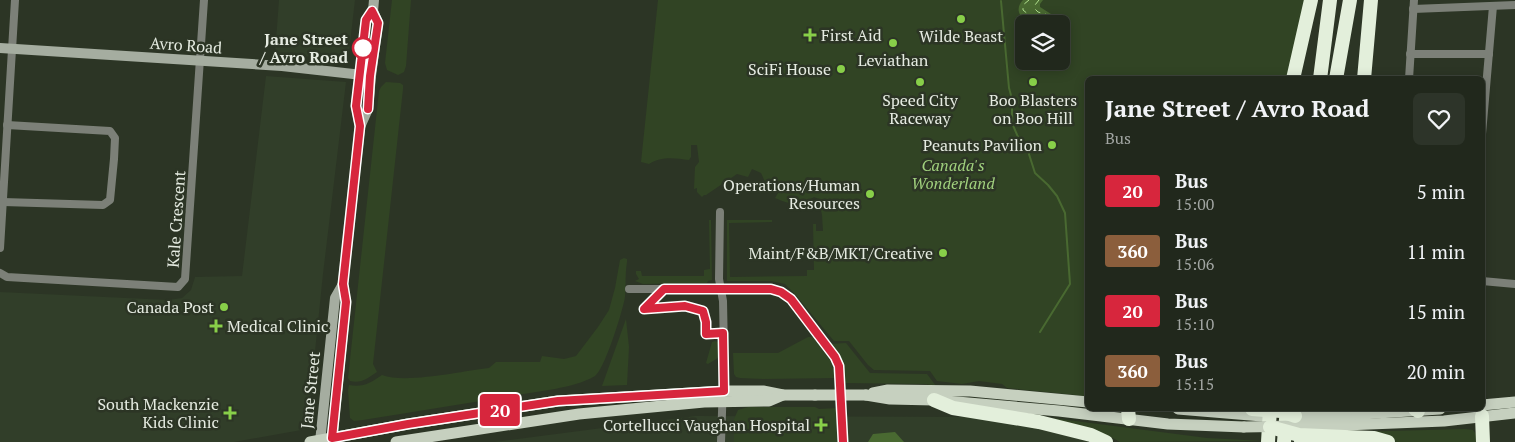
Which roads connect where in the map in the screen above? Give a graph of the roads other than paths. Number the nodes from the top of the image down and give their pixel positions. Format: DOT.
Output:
graph roads {
  1 [pos="15,0"];
  2 [pos="204,0"];
  3 [pos="374,0"];
  4 [pos="1311,0"];
  5 [pos="1330,0"];
  6 [pos="1350,0"];
  7 [pos="1371,0"];
  8 [pos="1414,0"];
  9 [pos="1515,5"];
  10 [pos="1493,6"];
  11 [pos="1413,9"];
  12 [pos="372,11"];
  13 [pos="0,48"];
  14 [pos="12,49"];
  15 [pos="1410,54"];
  16 [pos="1489,54"];
  17 [pos="200,61"];
  18 [pos="360,74"];
  19 [pos="370,76"];
  20 [pos="1294,76"];
  21 [pos="1320,76"];
  22 [pos="1337,76"];
  23 [pos="1364,76"];
  24 [pos="1408,76"];
  25 [pos="1485,91"];
  26 [pos="7,125"];
  27 [pos="360,126"];
  28 [pos="3,202"];
  29 [pos="720,212"];
  30 [pos="0,248"];
  31 [pos="0,273"];
  32 [pos="1485,281"];
  33 [pos="343,284"];
  34 [pos="1515,284"];
  35 [pos="629,289"];
  36 [pos="721,290"];
  37 [pos="840,381"];
  38 [pos="866,395"];
  39 [pos="723,396"];
  40 [pos="934,400"];
  41 [pos="1085,402"];
  42 [pos="1515,402"];
  43 [pos="842,409"];
  44 [pos="1485,410"];
  45 [pos="1201,411"];
  46 [pos="1281,411"];
  47 [pos="1296,411"];
  48 [pos="1319,411"];
  49 [pos="1413,411"];
  50 [pos="1482,411"];
  51 [pos="1515,413"];
  52 [pos="1128,414"];
  53 [pos="1269,417"];
  54 [pos="1346,426"];
  55 [pos="332,440"];
  56 [pos="316,442"];
  57 [pos="396,442"];
  58 [pos="721,442"];
  59 [pos="843,442"];
  60 [pos="1106,442"];
  61 [pos="1268,442"];
  62 [pos="1284,442"];
  63 [pos="1301,442"];
  64 [pos="1318,442"];
  65 [pos="1388,442"];
  66 [pos="1483,442"];
  1 -- 14 [label="street"];
  2 -- 17 [label="street"];
  3 -- 12 [label="main road, Jane Street"];
  4 -- 20 [label="highway"];
  5 -- 21 [label="highway"];
  6 -- 22 [label="highway"];
  7 -- 23 [label="highway"];
  8 -- 11 [label="street"];
  9 -- 10 [label="street"];
  10 -- 11 [label="street"];
  10 -- 16 [label="street"];
  11 -- 15 [label="street"];
  12 -- 18 [label="main road, Jane Street"];
  12 -- 19 [label="main road, Jane Street"];
  13 -- 14 [label="main road, Avro Road"];
  14 -- 17 [label="main road, Avro Road"];
  14 -- 26 [label="street"];
  15 -- 16 [label="street"];
  15 -- 24 [label="street"];
  16 -- 25 [label="street"];
  17 -- 18 [label="main road, Avro Road"];
  17 -- 31 [label="street, Kale Crescent"];
  18 -- 19 [label="main road, Avro Road"];
  18 -- 27 [label="main road, Jane Street"];
  19 -- 27 [label="main road, Jane Street"];
  26 -- 28 [label="street"];
  26 -- 28 [label="street"];
  27 -- 33 [label="main road, Jane Street"];
  28 -- 30 [label="street"];
  29 -- 36 [label="street"];
  32 -- 34 [label="street"];
  33 -- 55 [label="main road, Jane Street"];
  33 -- 56 [label="main road, Jane Street"];
  35 -- 36 [label="street"];
  36 -- 37 [label="street"];
  36 -- 39 [label="street"];
  38 -- 39 [label="main road, bridge"];
  38 -- 40 [label="main road"];
  38 -- 41 [label="main road"];
  39 -- 55 [label="main road"];
  39 -- 57 [label="main road"];
  39 -- 58 [label="street"];
  40 -- 52 [label="main road"];
  40 -- 60 [label="highway"];
  42 -- 44 [label="main road"];
  43 -- 59 [label="street"];
  45 -- 53 [label="main road"];
  46 -- 47 [label="highway, bridge"];
  47 -- 53 [label="main road"];
  47 -- 54 [label="main road, bridge"];
  47 -- 62 [label="highway"];
  47 -- 63 [label="highway"];
  48 -- 64 [label="highway"];
  49 -- 54 [label="main road"];
  50 -- 51 [label="main road"];
  50 -- 54 [label="main road"];
  50 -- 66 [label="highway"];
  52 -- 53 [label="main road, bridge"];
  53 -- 54 [label="highway, bridge"];
  53 -- 61 [label="highway"];
  54 -- 65 [label="highway"];
  55 -- 56 [label="main road"];
}
